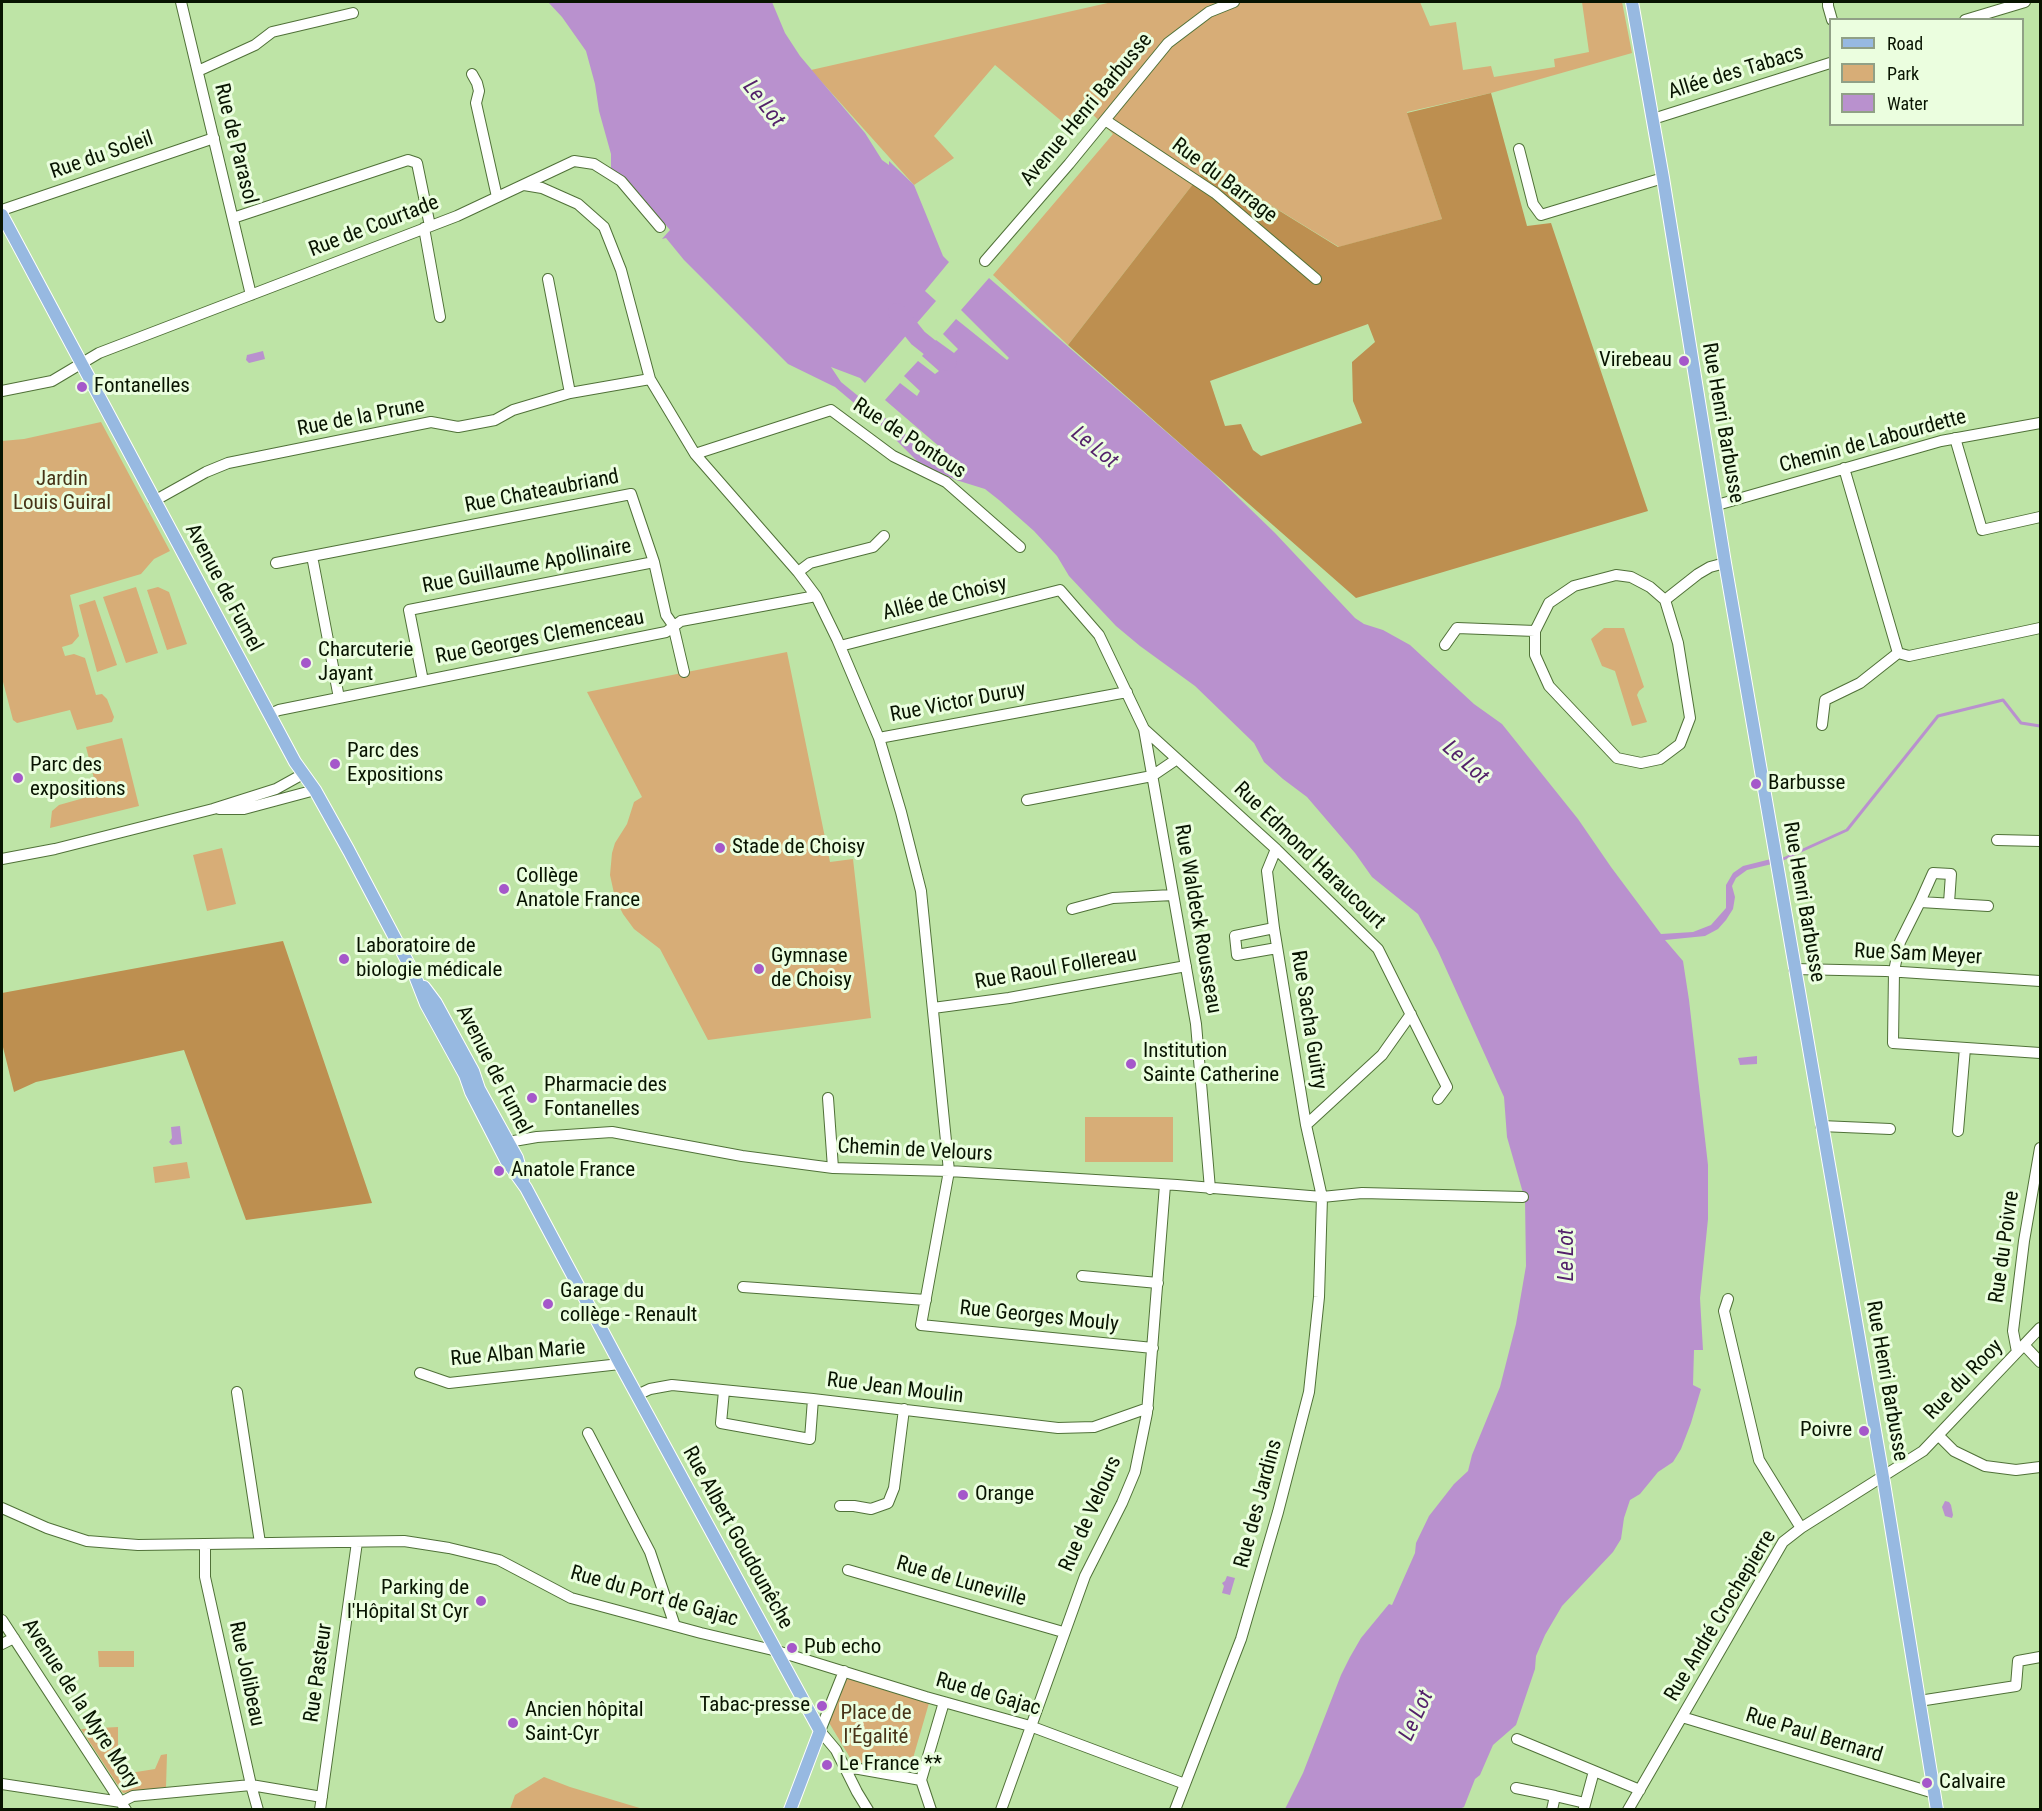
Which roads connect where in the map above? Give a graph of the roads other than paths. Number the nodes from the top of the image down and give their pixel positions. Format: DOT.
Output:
graph roads {
  1 [pos="182,2"];
  2 [pos="1234,2"];
  3 [pos="1632,2"];
  4 [pos="1828,2"];
  5 [pos="2025,2"];
  6 [pos="353,13"];
  7 [pos="1985,16"];
  8 [pos="1831,18"];
  9 [pos="1829,63"];
  10 [pos="198,71"];
  11 [pos="472,74"];
  12 [pos="1653,119"];
  13 [pos="1105,120"];
  14 [pos="214,138"];
  15 [pos="1519,149"];
  16 [pos="1663,178"];
  17 [pos="524,185"];
  18 [pos="497,197"];
  19 [pos="2,210"];
  20 [pos="2,215"];
  21 [pos="233,218"];
  22 [pos="660,226"];
  23 [pos="427,227"];
  24 [pos="985,261"];
  25 [pos="548,279"];
  26 [pos="1316,279"];
  27 [pos="252,295"];
  28 [pos="440,317"];
  29 [pos="81,363"];
  30 [pos="650,379"];
  31 [pos="2,391"];
  32 [pos="570,393"];
  33 [pos="2040,423"];
  34 [pos="1955,438"];
  35 [pos="695,454"];
  36 [pos="1844,468"];
  37 [pos="154,501"];
  38 [pos="1717,505"];
  39 [pos="2040,517"];
  40 [pos="884,536"];
  41 [pos="1020,547"];
  42 [pos="312,556"];
  43 [pos="654,562"];
  44 [pos="276,563"];
  45 [pos="1725,563"];
  46 [pos="798,572"];
  47 [pos="816,596"];
  48 [pos="1665,600"];
  49 [pos="674,625"];
  50 [pos="2040,628"];
  51 [pos="1535,632"];
  52 [pos="1444,645"];
  53 [pos="840,646"];
  54 [pos="1898,653"];
  55 [pos="684,672"];
  56 [pos="423,681"];
  57 [pos="1127,692"];
  58 [pos="339,698"];
  59 [pos="270,714"];
  60 [pos="1822,725"];
  61 [pos="1144,729"];
  62 [pos="879,738"];
  63 [pos="1177,759"];
  64 [pos="303,774"];
  65 [pos="1152,776"];
  66 [pos="315,790"];
  67 [pos="1026,800"];
  68 [pos="213,809"];
  69 [pos="1997,840"];
  70 [pos="2040,841"];
  71 [pos="1276,849"];
  72 [pos="2,859"];
  73 [pos="1173,894"];
  74 [pos="1920,902"];
  75 [pos="1949,903"];
  76 [pos="1988,906"];
  77 [pos="1072,909"];
  78 [pos="1274,928"];
  79 [pos="1277,948"];
  80 [pos="1186,966"];
  81 [pos="1794,969"];
  82 [pos="1894,972"];
  83 [pos="2040,981"];
  84 [pos="933,1008"];
  85 [pos="1412,1014"];
  86 [pos="1965,1048"];
  87 [pos="2040,1053"];
  88 [pos="828,1098"];
  89 [pos="1438,1099"];
  90 [pos="1306,1125"];
  91 [pos="1821,1126"];
  92 [pos="1890,1129"];
  93 [pos="1958,1131"];
  94 [pos="504,1144"];
  95 [pos="2040,1148"];
  96 [pos="833,1168"];
  97 [pos="949,1171"];
  98 [pos="1166,1185"];
  99 [pos="1210,1189"];
  100 [pos="1322,1197"];
  101 [pos="1523,1197"];
  102 [pos="1082,1276"];
  103 [pos="1158,1283"];
  104 [pos="743,1287"];
  105 [pos="1728,1299"];
  106 [pos="926,1300"];
  107 [pos="2040,1328"];
  108 [pos="1153,1348"];
  109 [pos="2020,1349"];
  110 [pos="2040,1362"];
  111 [pos="620,1364"];
  112 [pos="420,1373"];
  113 [pos="724,1391"];
  114 [pos="237,1392"];
  115 [pos="637,1395"];
  116 [pos="813,1399"];
  117 [pos="1148,1407"];
  118 [pos="904,1409"];
  119 [pos="588,1433"];
  120 [pos="1938,1435"];
  121 [pos="2040,1467"];
  122 [pos="1883,1477"];
  123 [pos="840,1506"];
  124 [pos="2,1508"];
  125 [pos="1801,1528"];
  126 [pos="357,1542"];
  127 [pos="260,1543"];
  128 [pos="205,1545"];
  129 [pos="848,1570"];
  130 [pos="2,1620"];
  131 [pos="675,1626"];
  132 [pos="1063,1632"];
  133 [pos="14,1638"];
  134 [pos="2,1644"];
  135 [pos="777,1651"];
  136 [pos="2040,1657"];
  137 [pos="844,1671"];
  138 [pos="1919,1701"];
  139 [pos="944,1702"];
  140 [pos="1682,1717"];
  141 [pos="1030,1726"];
  142 [pos="820,1731"];
  143 [pos="1517,1739"];
  144 [pos="846,1768"];
  145 [pos="1594,1771"];
  146 [pos="921,1783"];
  147 [pos="2,1784"];
  148 [pos="1185,1784"];
  149 [pos="251,1785"];
  150 [pos="1516,1788"];
  151 [pos="1640,1790"];
  152 [pos="1934,1793"];
  153 [pos="1555,1796"];
  154 [pos="80,1797"];
  155 [pos="322,1797"];
  156 [pos="124,1806"];
  157 [pos="1584,1806"];
  158 [pos="83,1809"];
  159 [pos="258,1809"];
  160 [pos="320,1809"];
  161 [pos="790,1809"];
  162 [pos="868,1809"];
  163 [pos="931,1809"];
  164 [pos="1000,1809"];
  165 [pos="1175,1809"];
  166 [pos="1552,1809"];
  167 [pos="1628,1809"];
  168 [pos="1937,1809"];
  1 -- 10 [label="street, Rue de Parasol"];
  2 -- 13 [label="street, Avenue Henri Barbusse"];
  3 -- 12 [label="main road, Rue Henri Barbusse"];
  4 -- 8 [label="street"];
  5 -- 7 [label="street"];
  6 -- 10 [label="street"];
  9 -- 12 [label="street, Allée des Tabacs"];
  10 -- 14 [label="street, Rue de Parasol"];
  11 -- 18 [label="street"];
  12 -- 16 [label="main road, Rue Henri Barbusse"];
  13 -- 24 [label="street, Avenue Henri Barbusse"];
  13 -- 26 [label="street, Rue du Barrage"];
  14 -- 19 [label="street, Rue du Soleil"];
  14 -- 21 [label="street, Rue de Parasol"];
  15 -- 16 [label="street"];
  16 -- 38 [label="main road, Rue Henri Barbusse"];
  17 -- 18 [label="street, Rue de Courtade"];
  17 -- 22 [label="street, Rue de Courtade"];
  17 -- 30 [label="street, Rue Victor Duruy"];
  18 -- 23 [label="street, Rue de Courtade"];
  20 -- 29 [label="main road, Avenue de Fumel"];
  21 -- 23 [label="street"];
  21 -- 27 [label="street, Rue de Parasol"];
  23 -- 27 [label="street, Rue de Courtade"];
  23 -- 28 [label="street"];
  25 -- 32 [label="street"];
  27 -- 29 [label="street, Rue de Courtade"];
  29 -- 31 [label="street, Rue de Courtade"];
  29 -- 37 [label="main road, Avenue de Fumel"];
  30 -- 32 [label="street, Rue de la Prune"];
  30 -- 35 [label="street, Rue Victor Duruy"];
  32 -- 37 [label="street, Rue de la Prune"];
  33 -- 34 [label="street, Chemin de Labourdette"];
  34 -- 36 [label="street, Chemin de Labourdette"];
  34 -- 39 [label="street"];
  35 -- 41 [label="street, Rue de Pontous"];
  35 -- 46 [label="street, Rue Victor Duruy"];
  36 -- 38 [label="street, Chemin de Labourdette"];
  36 -- 54 [label="street"];
  37 -- 59 [label="main road, Avenue de Fumel"];
  38 -- 45 [label="main road, Rue Henri Barbusse"];
  40 -- 46 [label="street"];
  42 -- 43 [label="street, Rue Chateaubriand"];
  42 -- 44 [label="street, Rue Chateaubriand"];
  42 -- 58 [label="street"];
  43 -- 49 [label="street, Rue Chateaubriand"];
  43 -- 56 [label="street, Rue Guillaume Apollinaire"];
  45 -- 48 [label="street"];
  45 -- 81 [label="main road, Rue Henri Barbusse"];
  46 -- 47 [label="street, Rue Victor Duruy"];
  47 -- 49 [label="street, Rue Georges Clemenceau"];
  47 -- 53 [label="street, Rue Victor Duruy"];
  48 -- 51 [label="street"];
  48 -- 51 [label="street"];
  49 -- 55 [label="street, Rue Chateaubriand"];
  49 -- 56 [label="street, Rue Georges Clemenceau"];
  50 -- 54 [label="street"];
  51 -- 52 [label="street"];
  53 -- 57 [label="street, Allée de Choisy"];
  53 -- 62 [label="street, Rue Victor Duruy"];
  54 -- 60 [label="street"];
  56 -- 58 [label="street, Rue Georges Clemenceau"];
  57 -- 61 [label="street, Rue Edmond Haraucourt"];
  57 -- 62 [label="street, Rue Victor Duruy"];
  58 -- 59 [label="street, Rue Georges Clemenceau"];
  59 -- 64 [label="main road, Avenue de Fumel"];
  61 -- 63 [label="street, Rue Edmond Haraucourt"];
  61 -- 65 [label="street, Rue Waldeck Rousseau"];
  62 -- 84 [label="street"];
  63 -- 65 [label="street"];
  63 -- 71 [label="street, Rue Edmond Haraucourt"];
  64 -- 66 [label="main road, Avenue de Fumel"];
  64 -- 68 [label="street"];
  65 -- 67 [label="street"];
  65 -- 73 [label="street, Rue Waldeck Rousseau"];
  66 -- 68 [label="street"];
  66 -- 94 [label="main road, Avenue de Fumel"];
  68 -- 72 [label="street"];
  69 -- 70 [label="street"];
  71 -- 78 [label="street, Rue Sacha Guitry"];
  71 -- 85 [label="street, Rue Edmond Haraucourt"];
  73 -- 77 [label="street"];
  73 -- 80 [label="street, Rue Waldeck Rousseau"];
  74 -- 75 [label="street"];
  74 -- 75 [label="street"];
  74 -- 82 [label="street"];
  75 -- 76 [label="street"];
  78 -- 79 [label="street, Rue Sacha Guitry"];
  78 -- 79 [label="street"];
  79 -- 90 [label="street, Rue Sacha Guitry"];
  80 -- 84 [label="street, Rue Raoul Follereau"];
  80 -- 99 [label="street, Rue Waldeck Rousseau"];
  81 -- 82 [label="street, Rue Sam Meyer"];
  81 -- 91 [label="main road, Rue Henri Barbusse"];
  82 -- 83 [label="street, Rue Sam Meyer"];
  82 -- 86 [label="street"];
  84 -- 97 [label="street"];
  85 -- 89 [label="street, Rue Edmond Haraucourt"];
  85 -- 90 [label="street"];
  86 -- 87 [label="street"];
  86 -- 93 [label="street"];
  88 -- 96 [label="street"];
  90 -- 100 [label="street, Rue Sacha Guitry"];
  91 -- 92 [label="street"];
  91 -- 122 [label="main road, Rue Henri Barbusse"];
  94 -- 96 [label="street, Chemin de Velours"];
  94 -- 111 [label="main road, Avenue de Fumel"];
  95 -- 109 [label="street, Rue du Poivre"];
  96 -- 97 [label="street, Chemin de Velours"];
  97 -- 98 [label="street, Chemin de Velours"];
  97 -- 106 [label="street"];
  98 -- 99 [label="street, Chemin de Velours"];
  98 -- 103 [label="street, Rue de Velours"];
  99 -- 100 [label="street, Chemin de Velours"];
  100 -- 101 [label="street, Chemin de Velours"];
  100 -- 148 [label="street, Rue des Jardins"];
  102 -- 103 [label="street"];
  103 -- 108 [label="street, Rue de Velours"];
  104 -- 106 [label="street"];
  105 -- 125 [label="street"];
  106 -- 108 [label="street, Rue Georges Mouly"];
  107 -- 109 [label="street, Rue du Rooy"];
  108 -- 117 [label="street, Rue de Velours"];
  109 -- 110 [label="street"];
  109 -- 120 [label="street, Rue du Rooy"];
  111 -- 112 [label="street, Rue Alban Marie"];
  111 -- 115 [label="main road, Rue Albert Goudounêche"];
  113 -- 115 [label="street, Rue Jean Moulin"];
  113 -- 116 [label="street, Rue Jean Moulin"];
  113 -- 116 [label="street"];
  114 -- 127 [label="street"];
  115 -- 135 [label="main road, Rue Albert Goudounêche"];
  116 -- 118 [label="street, Rue Jean Moulin"];
  117 -- 118 [label="street, Rue Jean Moulin"];
  117 -- 132 [label="street, Rue de Velours"];
  118 -- 123 [label="street"];
  119 -- 131 [label="street"];
  120 -- 121 [label="street"];
  120 -- 122 [label="street, Rue du Rooy"];
  122 -- 125 [label="street, Rue André Crochepierre"];
  122 -- 138 [label="main road, Rue Henri Barbusse"];
  124 -- 128 [label="street, Rue du Port de Gajac"];
  125 -- 140 [label="street, Rue André Crochepierre"];
  126 -- 127 [label="street, Rue du Port de Gajac"];
  126 -- 131 [label="street, Rue du Port de Gajac"];
  126 -- 155 [label="street, Rue Pasteur"];
  127 -- 128 [label="street, Rue du Port de Gajac"];
  128 -- 149 [label="street, Rue Jolibeau"];
  129 -- 132 [label="street, Rue de Luneville"];
  130 -- 133 [label="street, Avenue de la Myre Mory"];
  131 -- 135 [label="street, Rue du Port de Gajac"];
  132 -- 141 [label="street, Rue de Velours"];
  133 -- 134 [label="street"];
  133 -- 156 [label="street, Avenue de la Myre Mory"];
  135 -- 137 [label="street, Rue de Gajac"];
  135 -- 142 [label="main road, Rue Albert Goudounêche"];
  136 -- 138 [label="street"];
  137 -- 139 [label="street, Rue de Gajac"];
  137 -- 142 [label="street"];
  138 -- 152 [label="main road, Rue Henri Barbusse"];
  139 -- 141 [label="street, Rue de Gajac"];
  139 -- 146 [label="street"];
  140 -- 151 [label="street, Rue André Crochepierre"];
  140 -- 152 [label="street, Rue Paul Bernard"];
  141 -- 148 [label="street, Rue de Gajac"];
  141 -- 164 [label="street, Rue de Velours"];
  142 -- 144 [label="street"];
  142 -- 161 [label="main road"];
  143 -- 145 [label="street"];
  144 -- 146 [label="street"];
  144 -- 162 [label="street"];
  145 -- 151 [label="street"];
  145 -- 157 [label="street"];
  146 -- 163 [label="street"];
  147 -- 154 [label="street"];
  148 -- 165 [label="street, Rue des Jardins"];
  149 -- 155 [label="street"];
  149 -- 156 [label="street"];
  149 -- 159 [label="street, Rue Jolibeau"];
  150 -- 153 [label="street"];
  151 -- 167 [label="street, Rue André Crochepierre"];
  152 -- 168 [label="main road, Rue Henri Barbusse"];
  153 -- 157 [label="street"];
  153 -- 166 [label="street"];
  154 -- 156 [label="street"];
  154 -- 158 [label="street"];
  155 -- 160 [label="street, Rue Pasteur"];
}
